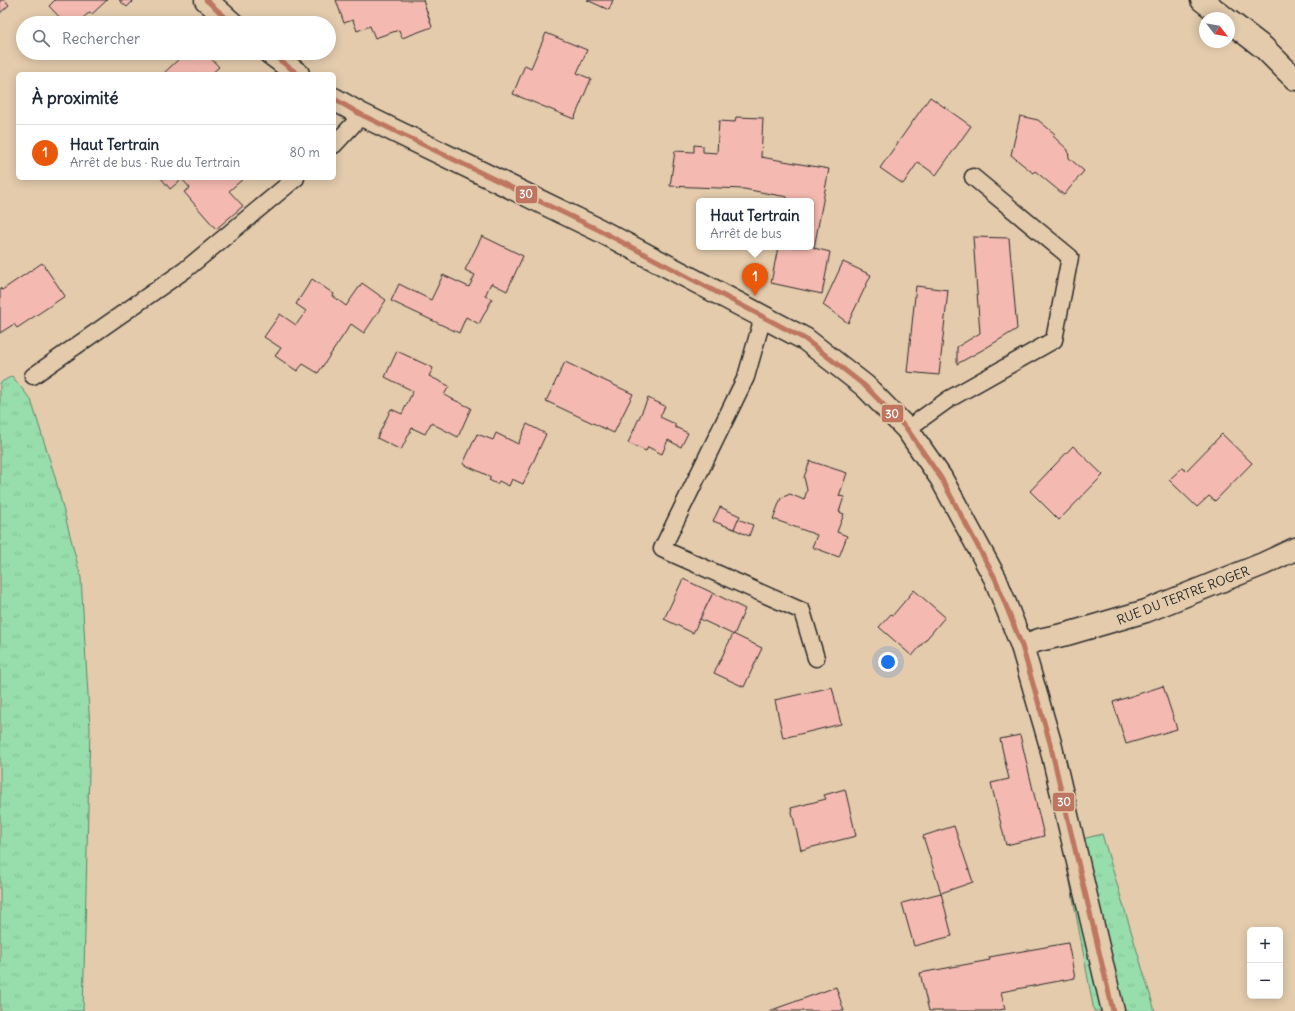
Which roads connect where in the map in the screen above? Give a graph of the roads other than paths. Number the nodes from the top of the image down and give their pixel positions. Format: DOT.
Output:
graph roads {
  1 [pos="206,0"];
  2 [pos="1202,0"];
  3 [pos="1217,12"];
  4 [pos="224,16"];
  5 [pos="1235,26"];
  6 [pos="279,60"];
  7 [pos="295,72"];
  8 [pos="1295,79"];
  9 [pos="336,100"];
  10 [pos="362,115"];
  11 [pos="336,143"];
  12 [pos="973,177"];
  13 [pos="294,180"];
  14 [pos="763,316"];
  15 [pos="33,376"];
  16 [pos="907,429"];
  17 [pos="1295,549"];
  18 [pos="1022,646"];
  19 [pos="816,658"];
  20 [pos="1113,1011"];
  1 -- 4 [label="street"];
  2 -- 3 [label="street"];
  5 -- 8 [label="street"];
  6 -- 7 [label="street"];
  9 -- 10 [label="street"];
  10 -- 11 [label="lane"];
  10 -- 14 [label="street"];
  12 -- 16 [label="lane"];
  13 -- 15 [label="lane"];
  14 -- 16 [label="street"];
  14 -- 19 [label="lane"];
  16 -- 18 [label="street"];
  17 -- 18 [label="street, RUE DU TERTRE ROGER"];
  18 -- 20 [label="street"];
}
